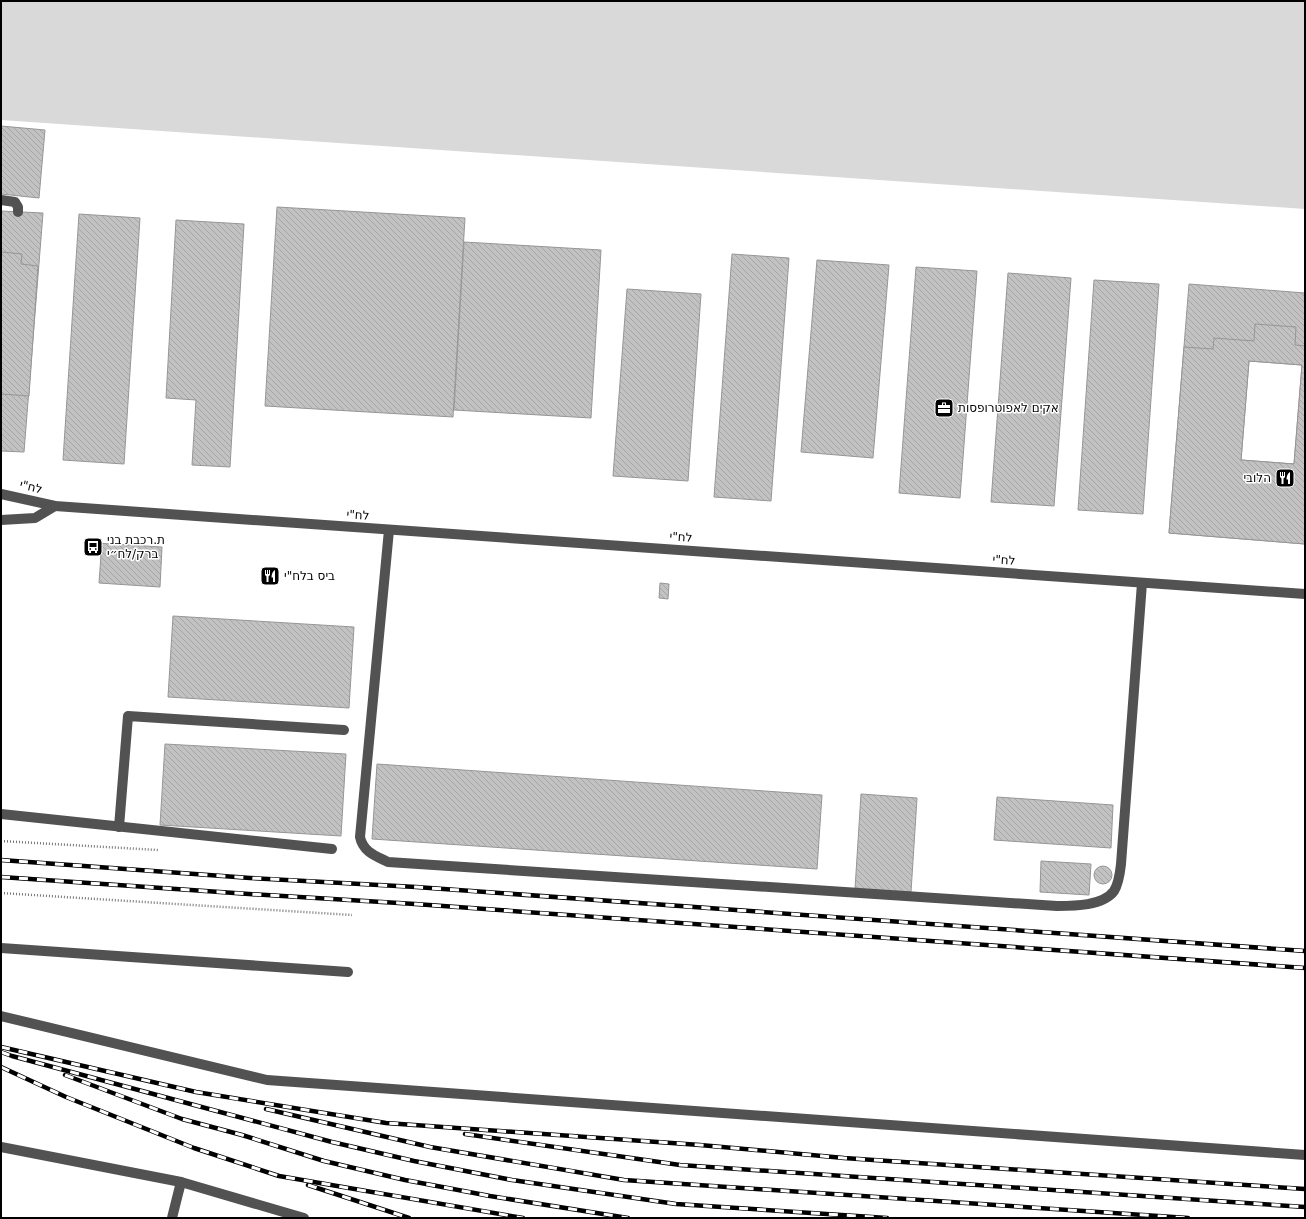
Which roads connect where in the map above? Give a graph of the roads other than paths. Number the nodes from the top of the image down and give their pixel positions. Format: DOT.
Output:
graph roads {
  1 [pos="1,200"];
  2 [pos="18,212"];
  3 [pos="1,494"];
  4 [pos="55,506"];
  5 [pos="1,520"];
  6 [pos="389,530"];
  7 [pos="1142,583"];
  8 [pos="1305,594"];
  9 [pos="344,730"];
  10 [pos="1,814"];
  11 [pos="119,827"];
  12 [pos="332,849"];
  13 [pos="1,948"];
  14 [pos="348,972"];
  15 [pos="1,1016"];
  16 [pos="1,1147"];
  17 [pos="1305,1155"];
  18 [pos="181,1182"];
  19 [pos="172,1218"];
  20 [pos="304,1218"];
  1 -- 2 [label="street"];
  3 -- 4 [label="street, לח\"י"];
  4 -- 5 [label="street, לח\"י"];
  4 -- 6 [label="street, לח\"י"];
  6 -- 7 [label="street, לח\"י"];
  6 -- 7 [label="street"];
  7 -- 8 [label="street, לח\"י"];
  9 -- 11 [label="street"];
  10 -- 11 [label="street"];
  11 -- 12 [label="street"];
  13 -- 14 [label="street"];
  15 -- 17 [label="street"];
  16 -- 18 [label="street"];
  18 -- 19 [label="street"];
  18 -- 20 [label="street"];
}
